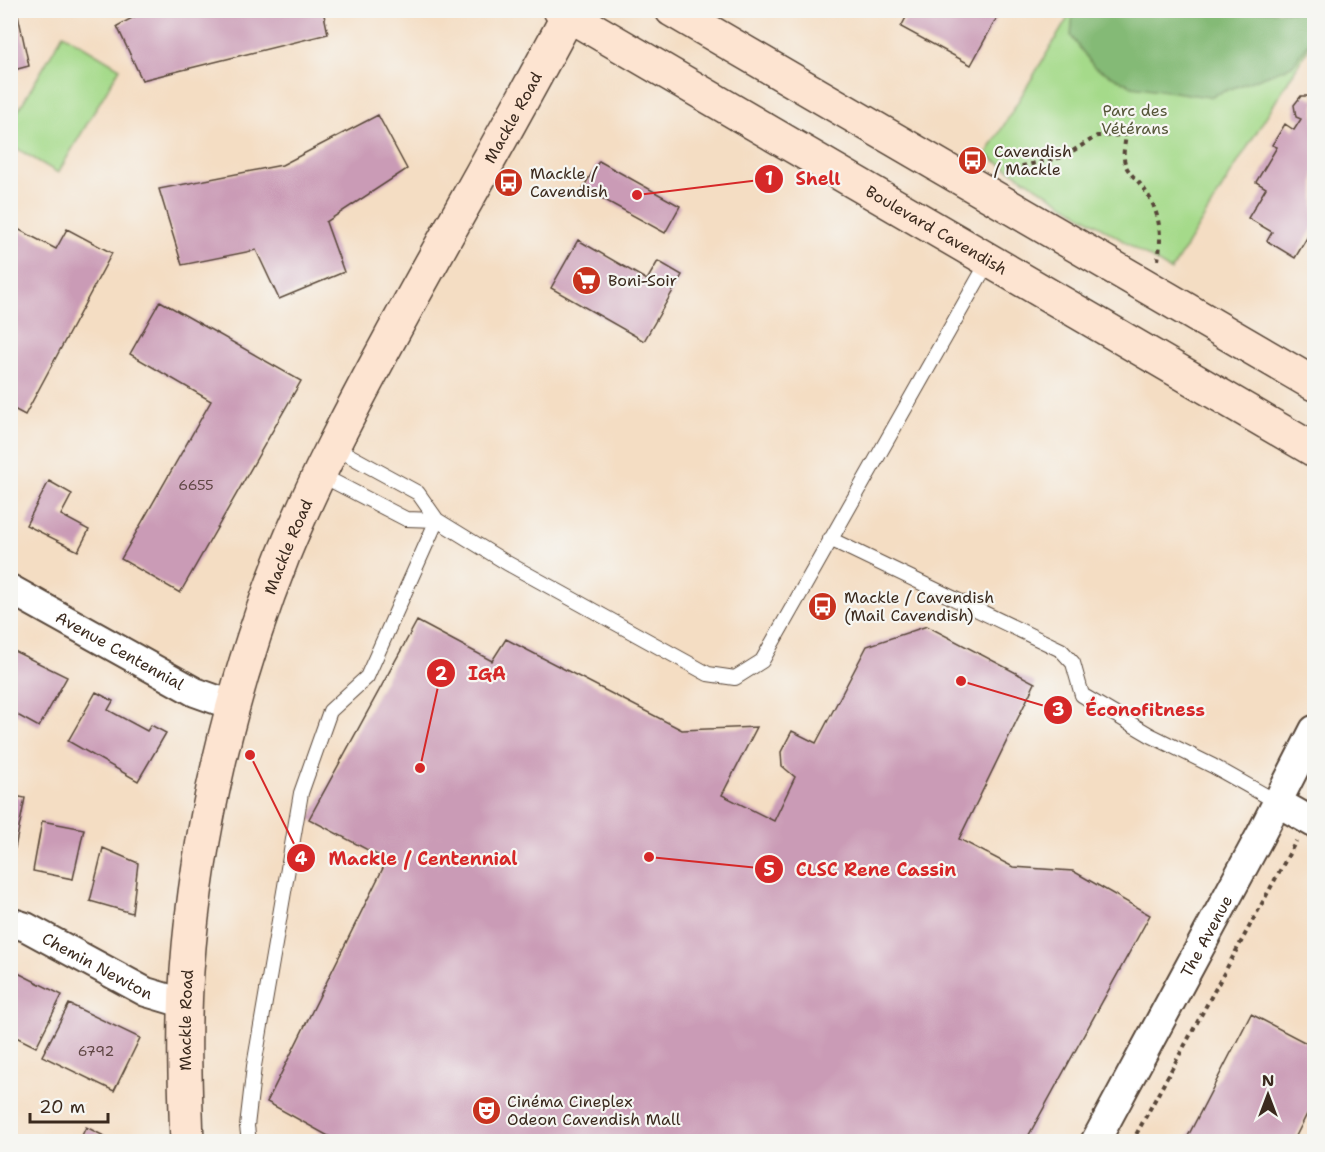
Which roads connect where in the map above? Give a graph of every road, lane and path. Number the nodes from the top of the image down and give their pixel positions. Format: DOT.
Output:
graph roads {
  1 [pos="672,10"];
  2 [pos="567,12"];
  3 [pos="996,174"];
  4 [pos="989,260"];
  5 [pos="1156,266"];
  6 [pos="1314,384"];
  7 [pos="1314,450"];
  8 [pos="326,460"];
  9 [pos="437,520"];
  10 [pos="830,539"];
  11 [pos="10,589"];
  12 [pos="234,706"];
  13 [pos="1314,730"];
  14 [pos="1277,802"];
  15 [pos="1314,823"];
  16 [pos="1292,847"];
  17 [pos="10,922"];
  18 [pos="186,1001"];
  19 [pos="187,1142"];
  20 [pos="249,1142"];
  21 [pos="1095,1142"];
  22 [pos="1132,1142"];
  1 -- 6 [label="main road"];
  2 -- 4 [label="main road, Boulevard Cavendish"];
  2 -- 8 [label="main road, Mackle Road"];
  3 -- 5 [label="path"];
  4 -- 7 [label="main road, Boulevard Cavendish"];
  4 -- 10 [label="lane"];
  8 -- 9 [label="lane"];
  8 -- 9 [label="lane"];
  8 -- 12 [label="main road, Mackle Road"];
  9 -- 10 [label="lane"];
  9 -- 20 [label="lane"];
  10 -- 14 [label="lane"];
  11 -- 12 [label="street, Avenue Centennial"];
  12 -- 18 [label="main road, Mackle Road"];
  13 -- 14 [label="street, The Avenue"];
  14 -- 15 [label="street"];
  14 -- 21 [label="street, The Avenue"];
  16 -- 22 [label="path, The Avenue"];
  17 -- 18 [label="street, Chemin Newton"];
  18 -- 19 [label="main road, Mackle Road"];
}
